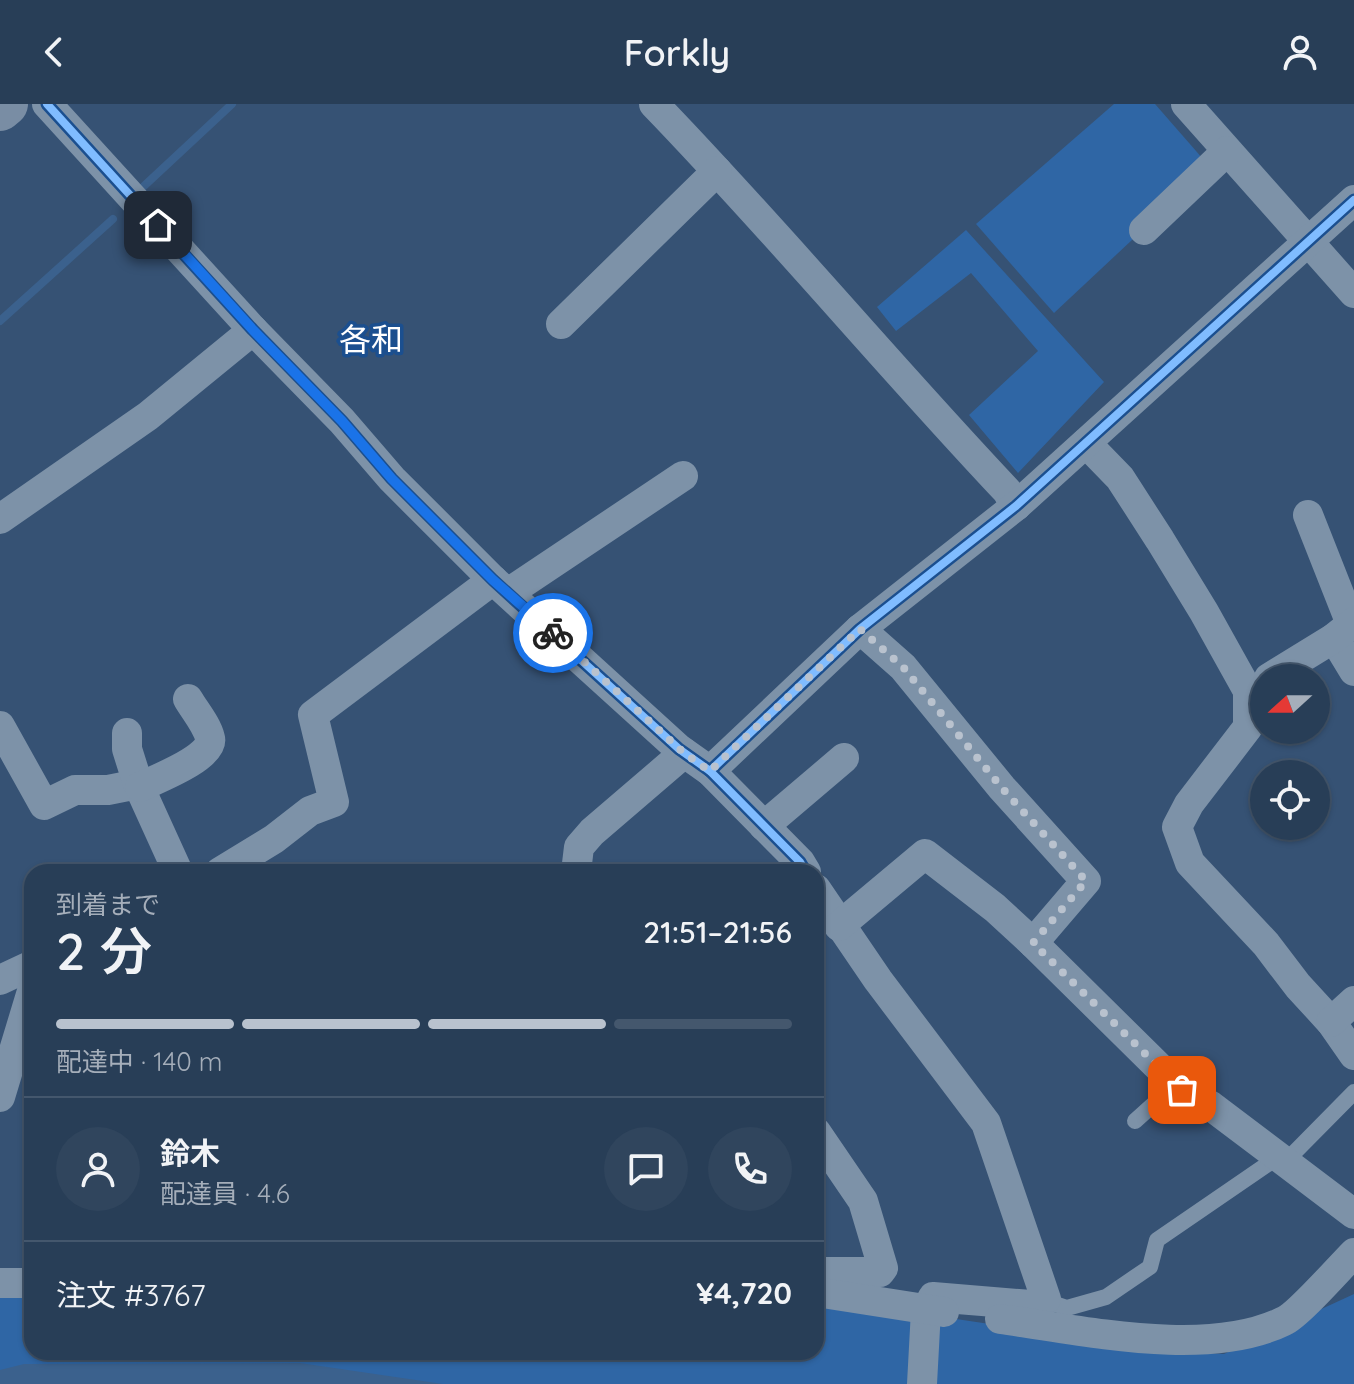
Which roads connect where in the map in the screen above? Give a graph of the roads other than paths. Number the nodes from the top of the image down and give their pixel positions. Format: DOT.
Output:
graph roads {
  1 [pos="6,104"];
  2 [pos="47,104"];
  3 [pos="654,104"];
  4 [pos="1186,104"];
  5 [pos="0,109"];
  6 [pos="1227,151"];
  7 [pos="717,171"];
  8 [pos="1354,200"];
  9 [pos="1144,230"];
  10 [pos="1309,242"];
  11 [pos="1354,293"];
  12 [pos="561,324"];
  13 [pos="253,330"];
  14 [pos="1086,443"];
  15 [pos="683,476"];
  16 [pos="1016,506"];
  17 [pos="1308,515"];
  18 [pos="0,519"];
  19 [pos="501,586"];
  20 [pos="1346,628"];
  21 [pos="860,629"];
  22 [pos="1290,664"];
  23 [pos="1250,670"];
  24 [pos="1354,671"];
  25 [pos="188,699"];
  26 [pos="1250,720"];
  27 [pos="0,726"];
  28 [pos="127,733"];
  29 [pos="684,753"];
  30 [pos="844,758"];
  31 [pos="710,771"];
  32 [pos="139,786"];
  33 [pos="764,826"];
  34 [pos="174,864"];
  35 [pos="233,864"];
  36 [pos="577,864"];
  37 [pos="801,864"];
  38 [pos="826,914"];
  39 [pos="1033,943"];
  40 [pos="24,969"];
  41 [pos="0,980"];
  42 [pos="1354,1001"];
  43 [pos="24,1018"];
  44 [pos="1331,1022"];
  45 [pos="1354,1055"];
  46 [pos="1176,1084"];
  47 [pos="1354,1092"];
  48 [pos="0,1097"];
  49 [pos="1135,1121"];
  50 [pos="824,1144"];
  51 [pos="1282,1159"];
  52 [pos="1354,1214"];
  53 [pos="1354,1253"];
  54 [pos="824,1272"];
  55 [pos="0,1283"];
  56 [pos="24,1283"];
  57 [pos="824,1294"];
  58 [pos="1043,1300"];
  59 [pos="925,1323"];
  60 [pos="922,1384"];
  1 -- 5 [label="street"];
  2 -- 13 [label="street"];
  3 -- 7 [label="street"];
  4 -- 6 [label="street"];
  6 -- 9 [label="street"];
  6 -- 10 [label="street"];
  7 -- 12 [label="street"];
  7 -- 16 [label="street"];
  8 -- 10 [label="street"];
  10 -- 11 [label="street"];
  10 -- 14 [label="street"];
  13 -- 18 [label="street"];
  13 -- 19 [label="street"];
  14 -- 16 [label="street"];
  14 -- 23 [label="street"];
  15 -- 19 [label="street"];
  16 -- 21 [label="street"];
  17 -- 20 [label="street"];
  19 -- 29 [label="street"];
  19 -- 35 [label="street"];
  20 -- 22 [label="street"];
  20 -- 24 [label="street"];
  21 -- 31 [label="street"];
  21 -- 39 [label="street"];
  25 -- 32 [label="street"];
  26 -- 44 [label="street"];
  27 -- 32 [label="street"];
  28 -- 32 [label="street"];
  29 -- 31 [label="street"];
  29 -- 36 [label="street"];
  30 -- 33 [label="street"];
  31 -- 33 [label="street"];
  32 -- 34 [label="street"];
  33 -- 37 [label="street"];
  38 -- 39 [label="street"];
  38 -- 58 [label="street"];
  39 -- 46 [label="street"];
  40 -- 41 [label="street"];
  42 -- 44 [label="street"];
  43 -- 48 [label="street"];
  44 -- 45 [label="street"];
  46 -- 49 [label="lane"];
  46 -- 51 [label="street"];
  47 -- 51 [label="lane"];
  50 -- 54 [label="street"];
  51 -- 52 [label="street"];
  51 -- 58 [label="lane"];
  53 -- 59 [label="street"];
  55 -- 56 [label="street"];
  57 -- 59 [label="street"];
  58 -- 59 [label="street"];
  59 -- 60 [label="street"];
}
